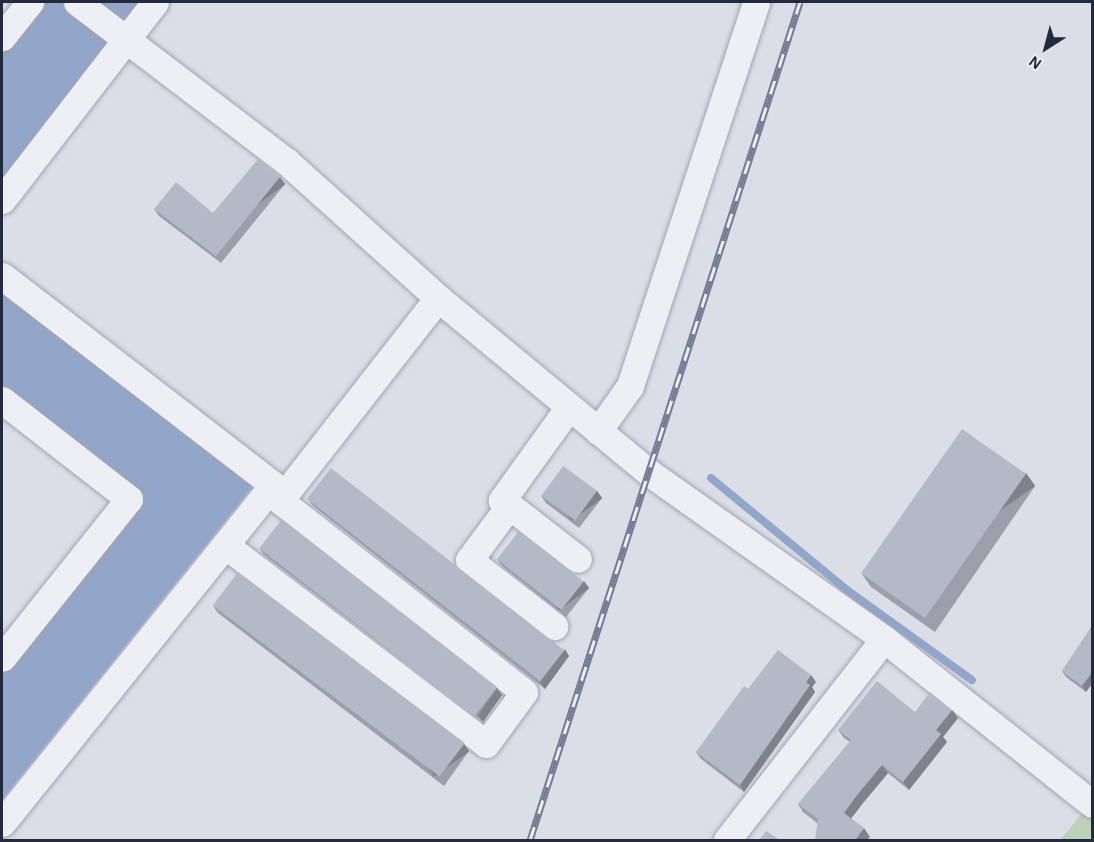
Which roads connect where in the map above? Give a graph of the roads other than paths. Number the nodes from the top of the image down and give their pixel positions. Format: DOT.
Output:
graph roads {
  1 [pos="30,2"];
  2 [pos="77,2"];
  3 [pos="155,2"];
  4 [pos="756,2"];
  5 [pos="2,37"];
  6 [pos="126,39"];
  7 [pos="2,200"];
  8 [pos="2,276"];
  9 [pos="438,298"];
  10 [pos="2,400"];
  11 [pos="569,407"];
  12 [pos="598,431"];
  13 [pos="275,495"];
  14 [pos="509,506"];
  15 [pos="225,545"];
  16 [pos="578,558"];
  17 [pos="554,626"];
  18 [pos="884,639"];
  19 [pos="2,658"];
  20 [pos="1092,804"];
  21 [pos="2,823"];
  22 [pos="727,840"];
  1 -- 5 [label="street"];
  2 -- 6 [label="street"];
  3 -- 6 [label="street"];
  4 -- 12 [label="street"];
  6 -- 7 [label="street"];
  6 -- 9 [label="street"];
  8 -- 13 [label="street"];
  9 -- 11 [label="street"];
  9 -- 13 [label="street"];
  10 -- 19 [label="street"];
  11 -- 12 [label="street"];
  11 -- 14 [label="street"];
  12 -- 18 [label="street"];
  13 -- 15 [label="street"];
  13 -- 15 [label="street"];
  14 -- 16 [label="street"];
  14 -- 17 [label="street"];
  15 -- 21 [label="street"];
  18 -- 20 [label="street"];
  18 -- 22 [label="street"];
}
